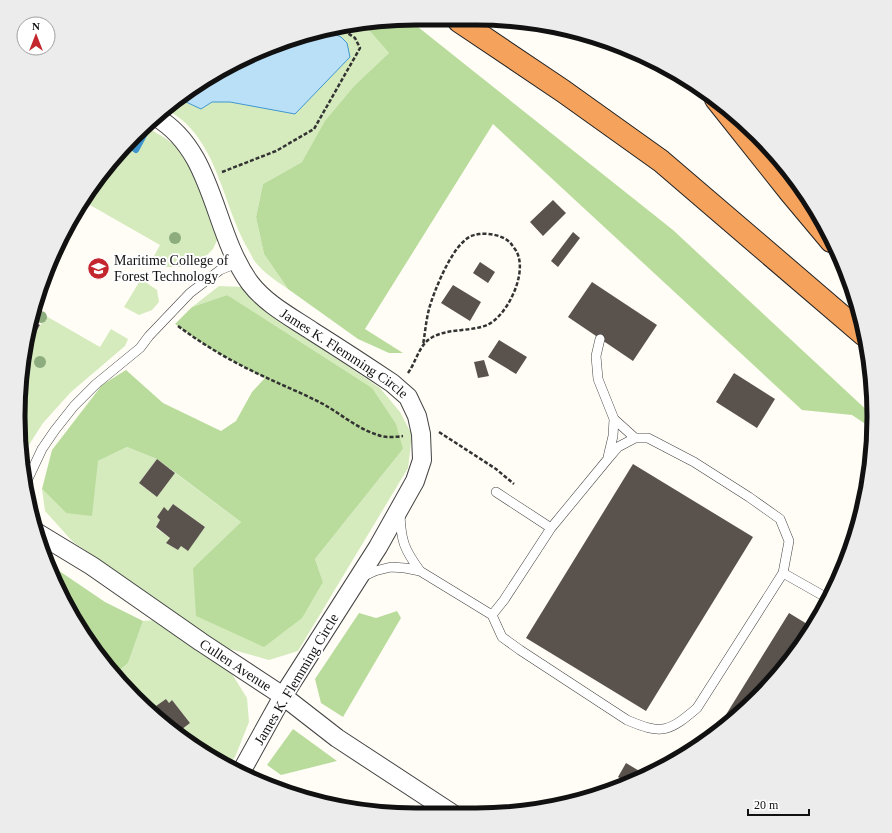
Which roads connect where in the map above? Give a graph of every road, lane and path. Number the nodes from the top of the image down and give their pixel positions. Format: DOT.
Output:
graph roads {
  1 [pos="464,25"];
  2 [pos="346,32"];
  3 [pos="160,120"];
  4 [pos="735,123"];
  5 [pos="204,179"];
  6 [pos="815,222"];
  7 [pos="237,263"];
  8 [pos="166,318"];
  9 [pos="857,329"];
  10 [pos="600,339"];
  11 [pos="423,345"];
  12 [pos="398,388"];
  13 [pos="614,419"];
  14 [pos="420,434"];
  15 [pos="636,438"];
  16 [pos="607,460"];
  17 [pos="29,475"];
  18 [pos="518,487"];
  19 [pos="496,492"];
  20 [pos="399,509"];
  21 [pos="550,528"];
  22 [pos="44,537"];
  23 [pos="420,572"];
  24 [pos="783,573"];
  25 [pos="358,579"];
  26 [pos="824,596"];
  27 [pos="492,614"];
  28 [pos="282,696"];
  29 [pos="243,768"];
  30 [pos="444,808"];
  1 -- 9 [label="highway"];
  2 -- 5 [label="path"];
  3 -- 5 [label="street, James K. Flemming Circle"];
  4 -- 6 [label="highway"];
  5 -- 7 [label="street, James K. Flemming Circle"];
  7 -- 8 [label="lane"];
  7 -- 12 [label="street, James K. Flemming Circle"];
  8 -- 14 [label="path"];
  8 -- 17 [label="lane"];
  10 -- 13 [label="lane"];
  11 -- 11 [label="path"];
  11 -- 12 [label="path"];
  12 -- 14 [label="street, James K. Flemming Circle"];
  13 -- 15 [label="lane"];
  13 -- 16 [label="lane"];
  14 -- 18 [label="path"];
  14 -- 20 [label="street, James K. Flemming Circle"];
  15 -- 16 [label="lane"];
  15 -- 24 [label="lane"];
  16 -- 21 [label="lane"];
  19 -- 21 [label="lane"];
  20 -- 23 [label="lane"];
  20 -- 25 [label="street, James K. Flemming Circle"];
  21 -- 27 [label="lane"];
  22 -- 28 [label="street, Cullen Avenue"];
  23 -- 25 [label="lane"];
  23 -- 27 [label="lane"];
  24 -- 26 [label="lane"];
  24 -- 27 [label="lane"];
  25 -- 28 [label="street, James K. Flemming Circle"];
  28 -- 29 [label="street, James K. Flemming Circle"];
  28 -- 30 [label="street, Cullen Avenue"];
}
